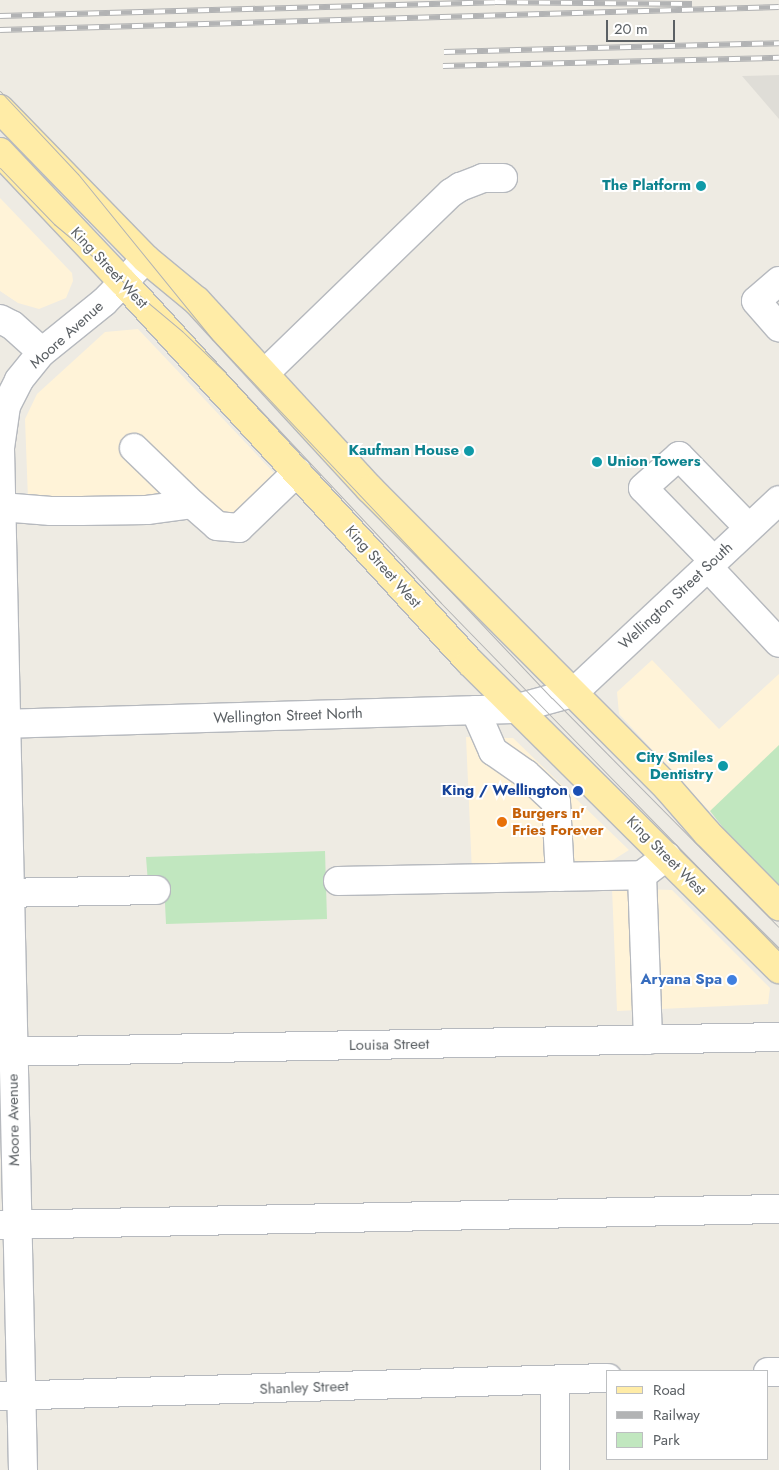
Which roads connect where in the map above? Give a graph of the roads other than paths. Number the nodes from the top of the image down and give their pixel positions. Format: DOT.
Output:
graph roads {
  1 [pos="0,108"];
  2 [pos="0,152"];
  3 [pos="503,178"];
  4 [pos="146,259"];
  5 [pos="779,282"];
  6 [pos="124,283"];
  7 [pos="0,318"];
  8 [pos="779,327"];
  9 [pos="42,352"];
  10 [pos="265,373"];
  11 [pos="134,448"];
  12 [pos="297,472"];
  13 [pos="779,500"];
  14 [pos="192,504"];
  15 [pos="1,507"];
  16 [pos="749,528"];
  17 [pos="710,563"];
  18 [pos="779,643"];
  19 [pos="573,693"];
  20 [pos="514,709"];
  21 [pos="475,710"];
  22 [pos="3,724"];
  23 [pos="667,856"];
  24 [pos="642,875"];
  25 [pos="560,877"];
  26 [pos="338,881"];
  27 [pos="156,890"];
  28 [pos="5,894"];
  29 [pos="779,906"];
  30 [pos="779,969"];
  31 [pos="779,1037"];
  32 [pos="648,1040"];
  33 [pos="6,1052"];
  34 [pos="779,1209"];
  35 [pos="8,1225"];
  36 [pos="606,1378"];
  37 [pos="555,1380"];
  38 [pos="11,1396"];
  39 [pos="23,1470"];
  40 [pos="555,1470"];
  1 -- 4 [label="main road, King Street West"];
  2 -- 6 [label="main road, King Street West"];
  3 -- 10 [label="street"];
  4 -- 6 [label="street, Moore Avenue"];
  4 -- 10 [label="main road, King Street West"];
  5 -- 8 [label="street"];
  6 -- 9 [label="street, Moore Avenue"];
  6 -- 12 [label="main road, King Street West"];
  7 -- 9 [label="street"];
  9 -- 15 [label="street, Moore Avenue"];
  10 -- 19 [label="main road, King Street West"];
  11 -- 14 [label="street"];
  12 -- 14 [label="street"];
  12 -- 20 [label="main road, King Street West"];
  13 -- 16 [label="street, Wellington Street South"];
  14 -- 15 [label="street"];
  15 -- 22 [label="street, Moore Avenue"];
  16 -- 17 [label="street, Wellington Street South"];
  16 -- 17 [label="street"];
  17 -- 18 [label="street"];
  17 -- 19 [label="street, Wellington Street South"];
  19 -- 20 [label="street, Wellington Street North"];
  19 -- 29 [label="main road, King Street West"];
  20 -- 21 [label="street, Wellington Street North"];
  20 -- 23 [label="main road, King Street West"];
  21 -- 22 [label="street, Wellington Street North"];
  21 -- 25 [label="street"];
  22 -- 28 [label="street, Moore Avenue"];
  23 -- 24 [label="street"];
  23 -- 30 [label="main road, King Street West"];
  24 -- 25 [label="street"];
  24 -- 32 [label="street"];
  25 -- 26 [label="street"];
  27 -- 28 [label="street"];
  28 -- 33 [label="street, Moore Avenue"];
  31 -- 32 [label="street, Louisa Street"];
  32 -- 33 [label="street, Louisa Street"];
  33 -- 35 [label="street, Moore Avenue"];
  34 -- 35 [label="street"];
  35 -- 38 [label="street, Moore Avenue"];
  36 -- 37 [label="street, Shanley Street"];
  37 -- 38 [label="street, Shanley Street"];
  37 -- 40 [label="street"];
  38 -- 39 [label="street, Moore Avenue"];
}
